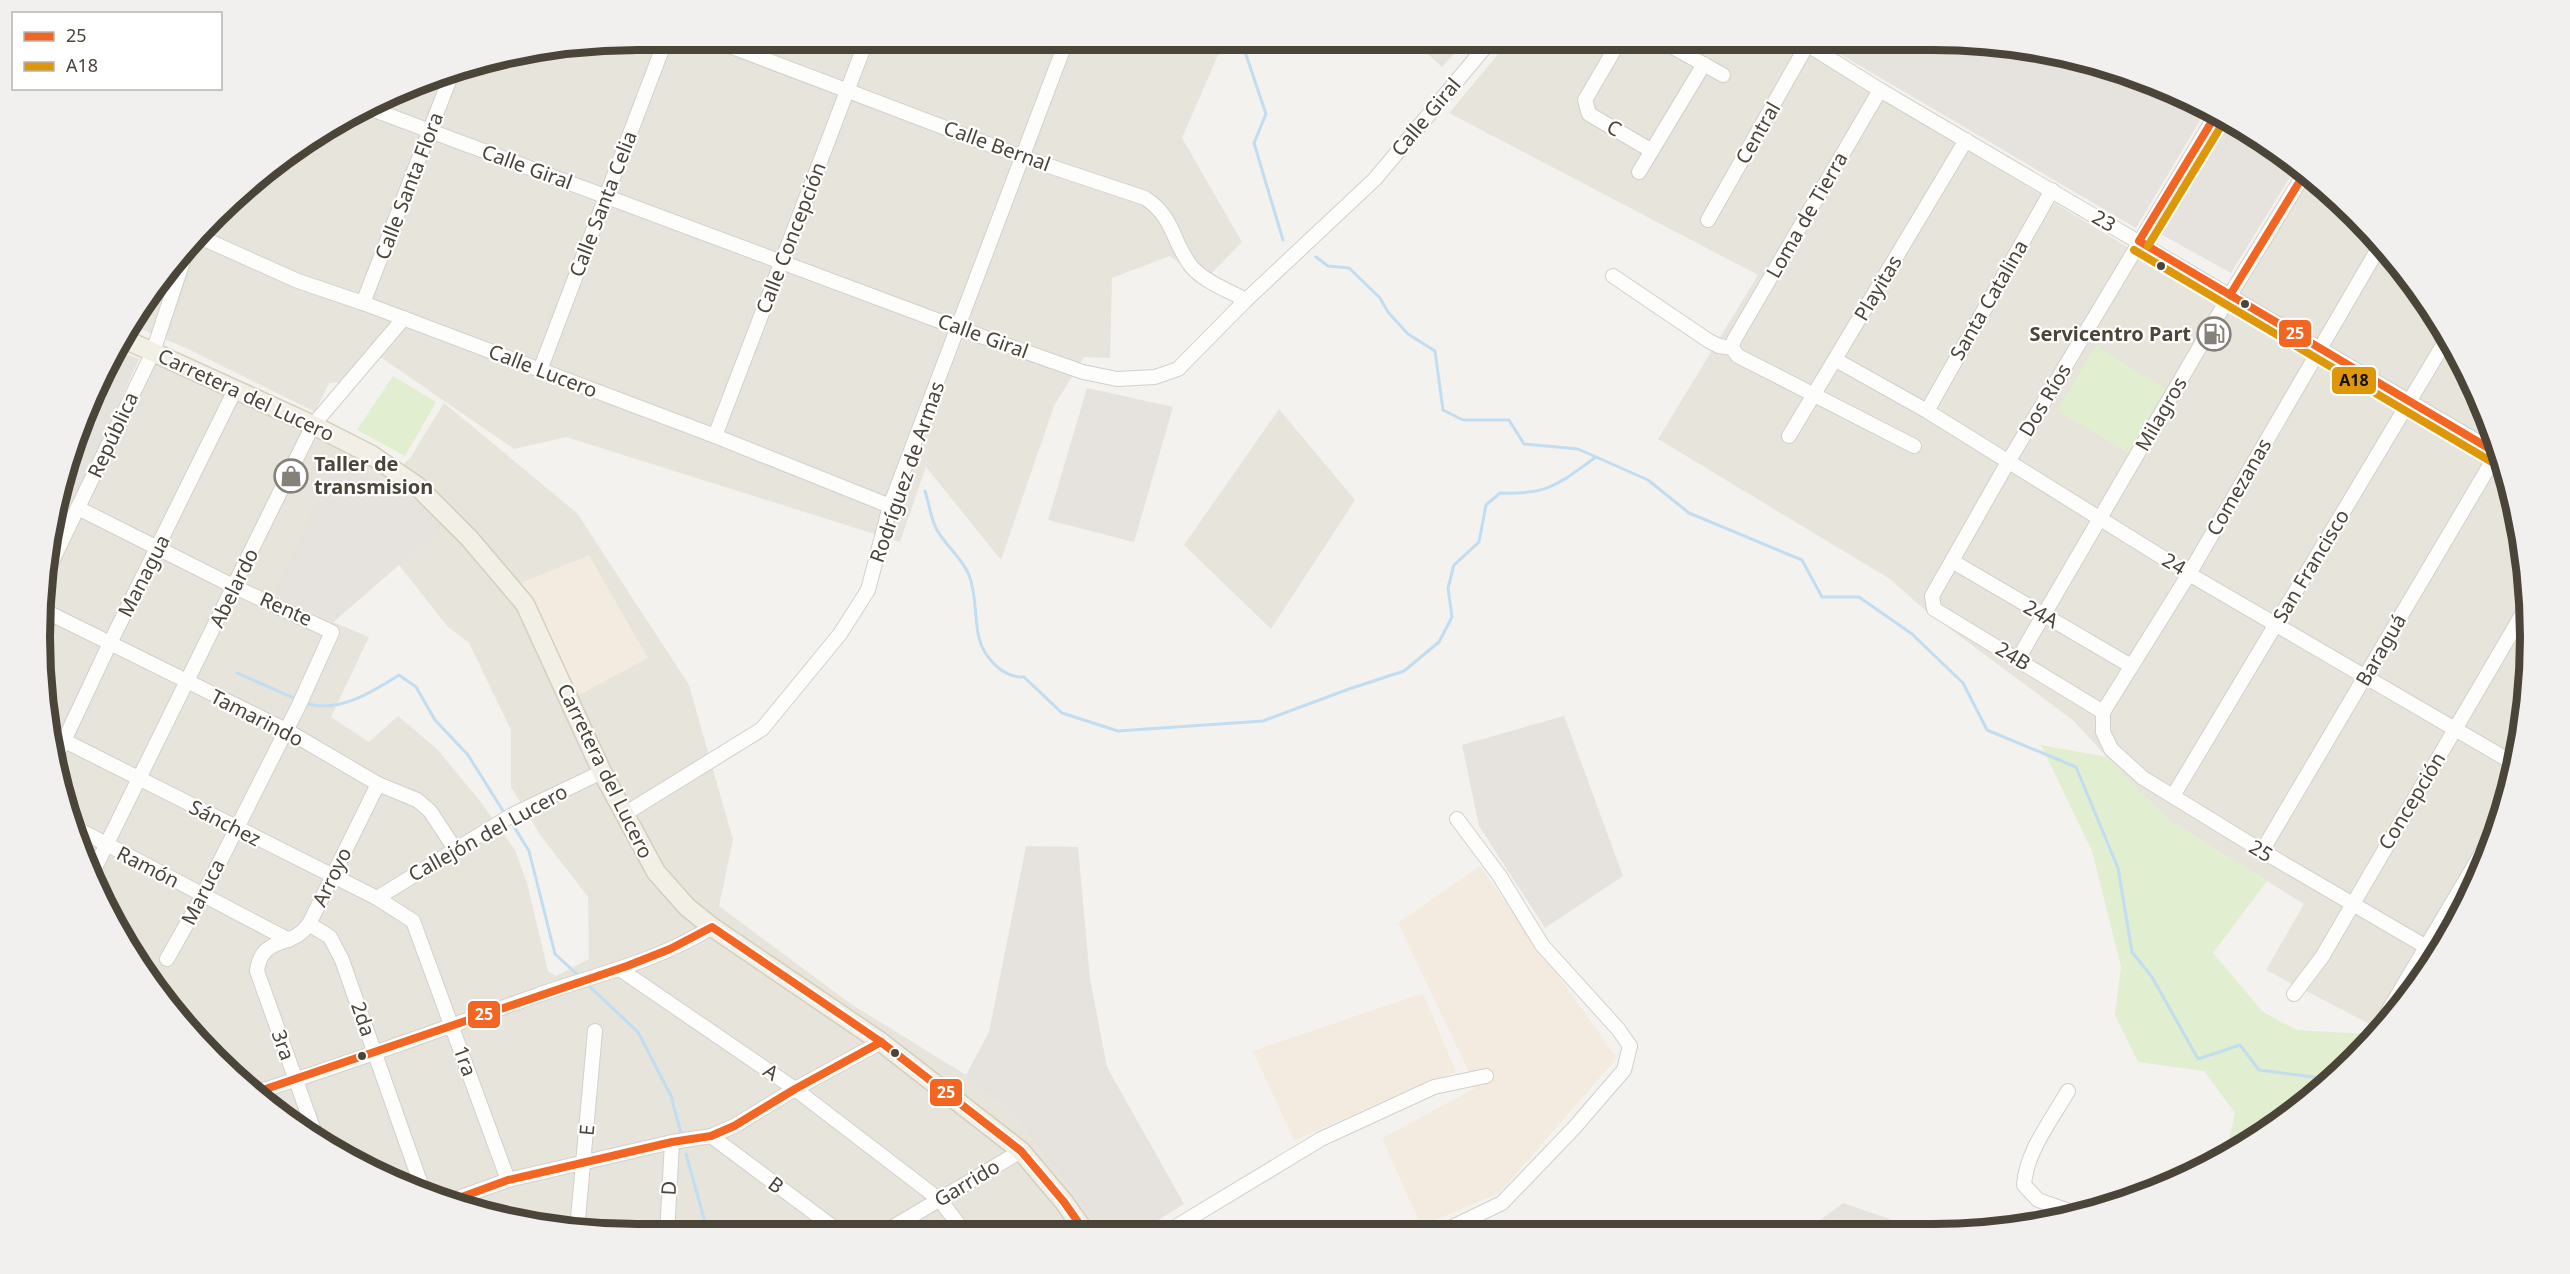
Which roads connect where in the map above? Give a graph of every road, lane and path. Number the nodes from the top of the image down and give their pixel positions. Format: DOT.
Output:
graph roads {
  1 [pos="662,50"];
  2 [pos="741,50"];
  3 [pos="863,50"];
  4 [pos="1063,50"];
  5 [pos="1483,50"];
  6 [pos="1614,50"];
  7 [pos="1678,50"];
  8 [pos="1800,50"];
  9 [pos="1815,50"];
  10 [pos="1704,64"];
  11 [pos="1724,75"];
  12 [pos="450,81"];
  13 [pos="847,89"];
  14 [pos="1880,90"];
  15 [pos="376,110"];
  16 [pos="2213,120"];
  17 [pos="431,133"];
  18 [pos="1966,140"];
  19 [pos="1652,151"];
  20 [pos="1022,157"];
  21 [pos="1639,172"];
  22 [pos="2301,179"];
  23 [pos="2052,190"];
  24 [pos="607,196"];
  25 [pos="1708,220"];
  26 [pos="204,240"];
  27 [pos="2139,241"];
  28 [pos="2376,252"];
  29 [pos="783,261"];
  30 [pos="181,267"];
  31 [pos="1612,276"];
  32 [pos="2230,295"];
  33 [pos="1246,300"];
  34 [pos="363,303"];
  35 [pos="404,318"];
  36 [pos="958,328"];
  37 [pos="129,342"];
  38 [pos="1733,344"];
  39 [pos="2443,345"];
  40 [pos="2320,347"];
  41 [pos="153,352"];
  42 [pos="1836,360"];
  43 [pos="540,370"];
  44 [pos="236,390"];
  45 [pos="1813,393"];
  46 [pos="2409,401"];
  47 [pos="1927,411"];
  48 [pos="314,425"];
  49 [pos="715,436"];
  50 [pos="1789,436"];
  51 [pos="2488,445"];
  52 [pos="1914,446"];
  53 [pos="2008,462"];
  54 [pos="2493,463"];
  55 [pos="890,506"];
  56 [pos="78,508"];
  57 [pos="2100,519"];
  58 [pos="58,539"];
  59 [pos="157,549"];
  60 [pos="1952,561"];
  61 [pos="2189,574"];
  62 [pos="235,587"];
  63 [pos="1932,596"];
  64 [pos="51,614"];
  65 [pos="2043,615"];
  66 [pos="2520,619"];
  67 [pos="2276,624"];
  68 [pos="332,632"];
  69 [pos="110,643"];
  70 [pos="2018,659"];
  71 [pos="2131,666"];
  72 [pos="2366,676"];
  73 [pos="187,683"];
  74 [pos="2103,712"];
  75 [pos="2455,728"];
  76 [pos="286,730"];
  77 [pos="59,738"];
  78 [pos="64,740"];
  79 [pos="60,748"];
  80 [pos="2507,759"];
  81 [pos="602,772"];
  82 [pos="140,779"];
  83 [pos="378,784"];
  84 [pos="2173,796"];
  85 [pos="623,815"];
  86 [pos="1457,819"];
  87 [pos="235,828"];
  88 [pos="83,832"];
  89 [pos="107,846"];
  90 [pos="454,849"];
  91 [pos="2262,851"];
  92 [pos="96,867"];
  93 [pos="331,877"];
  94 [pos="2467,881"];
  95 [pos="203,895"];
  96 [pos="377,898"];
  97 [pos="2351,904"];
  98 [pos="402,913"];
  99 [pos="309,924"];
  100 [pos="712,927"];
  101 [pos="289,940"];
  102 [pos="266,948"];
  103 [pos="2430,949"];
  104 [pos="167,959"];
  105 [pos="621,970"];
  106 [pos="2410,979"];
  107 [pos="2294,994"];
  108 [pos="452,1026"];
  109 [pos="595,1031"];
  110 [pos="881,1042"];
  111 [pos="374,1052"];
  112 [pos="1486,1076"];
  113 [pos="296,1080"];
  114 [pos="795,1089"];
  115 [pos="263,1090"];
  116 [pos="2068,1091"];
  117 [pos="312,1126"];
  118 [pos="711,1136"];
  119 [pos="672,1143"];
  120 [pos="1021,1151"];
  121 [pos="584,1162"];
  122 [pos="508,1180"];
  123 [pos="420,1183"];
  124 [pos="461,1197"];
  125 [pos="940,1200"];
  126 [pos="2064,1209"];
  127 [pos="578,1221"];
  128 [pos="668,1224"];
  129 [pos="829,1224"];
  130 [pos="899,1224"];
  131 [pos="958,1224"];
  132 [pos="1079,1224"];
  133 [pos="1180,1224"];
  134 [pos="1460,1224"];
  1 -- 24 [label="street, Calle Santa Celia"];
  2 -- 13 [label="street, Calle Bernal"];
  3 -- 13 [label="street, Calle Concepción"];
  4 -- 20 [label="street, Rodríguez de Armas"];
  5 -- 33 [label="street, Calle Giral"];
  6 -- 19 [label="street, C"];
  7 -- 10 [label="street"];
  8 -- 25 [label="street, Central"];
  9 -- 14 [label="street, 23"];
  10 -- 11 [label="street"];
  10 -- 19 [label="street"];
  12 -- 17 [label="street, Calle Santa Flora"];
  13 -- 20 [label="street, Calle Bernal"];
  13 -- 29 [label="street, Calle Concepción"];
  14 -- 18 [label="street, 23"];
  14 -- 38 [label="street, Loma de Tierra"];
  15 -- 17 [label="street, Calle Giral"];
  16 -- 27 [label="street, Dos Ríos"];
  17 -- 24 [label="street, Calle Giral"];
  17 -- 34 [label="street, Calle Santa Flora"];
  18 -- 23 [label="street, 23"];
  18 -- 42 [label="street, Playitas"];
  19 -- 21 [label="street"];
  20 -- 33 [label="street, Calle Bernal"];
  20 -- 36 [label="street, Rodríguez de Armas"];
  22 -- 32 [label="street, Milagros"];
  23 -- 27 [label="street, 23"];
  23 -- 47 [label="street, Santa Catalina"];
  24 -- 29 [label="street, Calle Giral"];
  24 -- 43 [label="street, Calle Santa Celia"];
  26 -- 34 [label="street, Calle Lucero"];
  27 -- 32 [label="street, 23"];
  27 -- 53 [label="street, Dos Ríos"];
  28 -- 40 [label="street, Comezanas"];
  29 -- 36 [label="street, Calle Giral"];
  29 -- 49 [label="street, Calle Concepción"];
  30 -- 41 [label="street, República"];
  31 -- 38 [label="street"];
  32 -- 40 [label="street, 23"];
  32 -- 57 [label="street, Milagros"];
  33 -- 36 [label="street, Calle Giral"];
  34 -- 35 [label="street, Calle Lucero"];
  35 -- 43 [label="street, Calle Lucero"];
  35 -- 48 [label="street, Abelardo"];
  36 -- 55 [label="street, Rodríguez de Armas"];
  37 -- 41 [label="main road, Carretera del Lucero"];
  38 -- 45 [label="street"];
  39 -- 46 [label="street, San Francisco"];
  40 -- 46 [label="street, 23"];
  40 -- 61 [label="street, Comezanas"];
  41 -- 44 [label="main road, Carretera del Lucero"];
  41 -- 56 [label="street, República"];
  42 -- 45 [label="street, Playitas"];
  42 -- 47 [label="street, 24"];
  43 -- 49 [label="street, Calle Lucero"];
  44 -- 48 [label="main road, Carretera del Lucero"];
  44 -- 59 [label="street, Managua"];
  45 -- 50 [label="street, Playitas"];
  45 -- 52 [label="street"];
  46 -- 51 [label="street, 23"];
  46 -- 67 [label="street, San Francisco"];
  47 -- 53 [label="street, 24"];
  48 -- 62 [label="street, Abelardo"];
  48 -- 81 [label="main road, Carretera del Lucero"];
  49 -- 55 [label="street, Calle Lucero"];
  53 -- 57 [label="street, 24"];
  53 -- 60 [label="street, Dos Ríos"];
  54 -- 72 [label="street, Baraguá"];
  55 -- 85 [label="street, Rodríguez de Armas"];
  56 -- 58 [label="street, República"];
  56 -- 59 [label="street, Rente"];
  57 -- 61 [label="street, 24"];
  57 -- 65 [label="street, Milagros"];
  59 -- 62 [label="street, Rente"];
  59 -- 69 [label="street, Managua"];
  60 -- 63 [label="street, Dos Ríos"];
  60 -- 65 [label="street, 24A"];
  61 -- 67 [label="street, 24"];
  61 -- 71 [label="street, Comezanas"];
  62 -- 68 [label="street, Rente"];
  62 -- 73 [label="street, Abelardo"];
  63 -- 70 [label="street, 24B"];
  64 -- 69 [label="street, Tamarindo"];
  65 -- 70 [label="street, Milagros"];
  65 -- 71 [label="street, 24A"];
  66 -- 75 [label="street, Concepción"];
  67 -- 72 [label="street, 24"];
  67 -- 84 [label="street, San Francisco"];
  68 -- 76 [label="street, Maruca"];
  69 -- 73 [label="street, Tamarindo"];
  69 -- 78 [label="street, Managua"];
  70 -- 74 [label="street, 24B"];
  71 -- 74 [label="street, Comezanas"];
  72 -- 75 [label="street, 24"];
  72 -- 91 [label="street, Baraguá"];
  73 -- 76 [label="street, Tamarindo"];
  73 -- 82 [label="street, Abelardo"];
  74 -- 84 [label="street, 25"];
  75 -- 80 [label="street, 24"];
  75 -- 97 [label="street, Concepción"];
  76 -- 83 [label="street, Tamarindo"];
  76 -- 87 [label="street, Maruca"];
  77 -- 78 [label="street, Sánchez"];
  78 -- 79 [label="street, Managua"];
  78 -- 82 [label="street, Sánchez"];
  81 -- 85 [label="main road, Carretera del Lucero"];
  81 -- 90 [label="street, Callejón del Lucero"];
  82 -- 87 [label="street, Sánchez"];
  82 -- 89 [label="street, Abelardo"];
  83 -- 90 [label="street, Tamarindo"];
  83 -- 93 [label="street, Arroyo"];
  84 -- 91 [label="street, 25"];
  85 -- 100 [label="main road, Carretera del Lucero"];
  86 -- 134 [label="street"];
  87 -- 93 [label="street, Sánchez"];
  87 -- 95 [label="street, Maruca"];
  88 -- 89 [label="street, Ramón"];
  89 -- 92 [label="street, Abelardo"];
  89 -- 95 [label="street, Ramón"];
  90 -- 96 [label="street, Callejón del Lucero"];
  91 -- 97 [label="street, 25"];
  93 -- 96 [label="street, Sánchez"];
  93 -- 99 [label="street, Arroyo"];
  94 -- 103 [label="street"];
  95 -- 101 [label="street, Ramón"];
  95 -- 104 [label="street, Maruca"];
  96 -- 98 [label="street, Sánchez"];
  97 -- 103 [label="street, 25"];
  97 -- 107 [label="street, Concepción"];
  98 -- 108 [label="street, 1ra"];
  99 -- 101 [label="street, Arroyo"];
  99 -- 111 [label="street, 2da"];
  100 -- 105 [label="street"];
  100 -- 110 [label="main road, Carretera del Lucero"];
  101 -- 102 [label="street, Arroyo"];
  102 -- 113 [label="street, 3ra"];
  103 -- 106 [label="street"];
  105 -- 108 [label="street"];
  105 -- 114 [label="street, A"];
  108 -- 111 [label="street"];
  108 -- 122 [label="street, 1ra"];
  109 -- 121 [label="street, E"];
  110 -- 114 [label="street"];
  110 -- 120 [label="main road, Carretera del Lucero"];
  111 -- 113 [label="street"];
  111 -- 123 [label="street, 2da"];
  112 -- 133 [label="street"];
  113 -- 115 [label="street"];
  113 -- 117 [label="street, 3ra"];
  114 -- 118 [label="street"];
  114 -- 125 [label="street, A"];
  116 -- 126 [label="street"];
  118 -- 119 [label="street"];
  118 -- 129 [label="street, B"];
  119 -- 121 [label="street"];
  119 -- 128 [label="street, D"];
  120 -- 125 [label="street, Garrido"];
  120 -- 132 [label="main road, Carretera del Lucero"];
  121 -- 122 [label="street"];
  121 -- 127 [label="street, E"];
  122 -- 124 [label="street"];
  125 -- 130 [label="street, Garrido"];
  125 -- 131 [label="street, A"];
}
